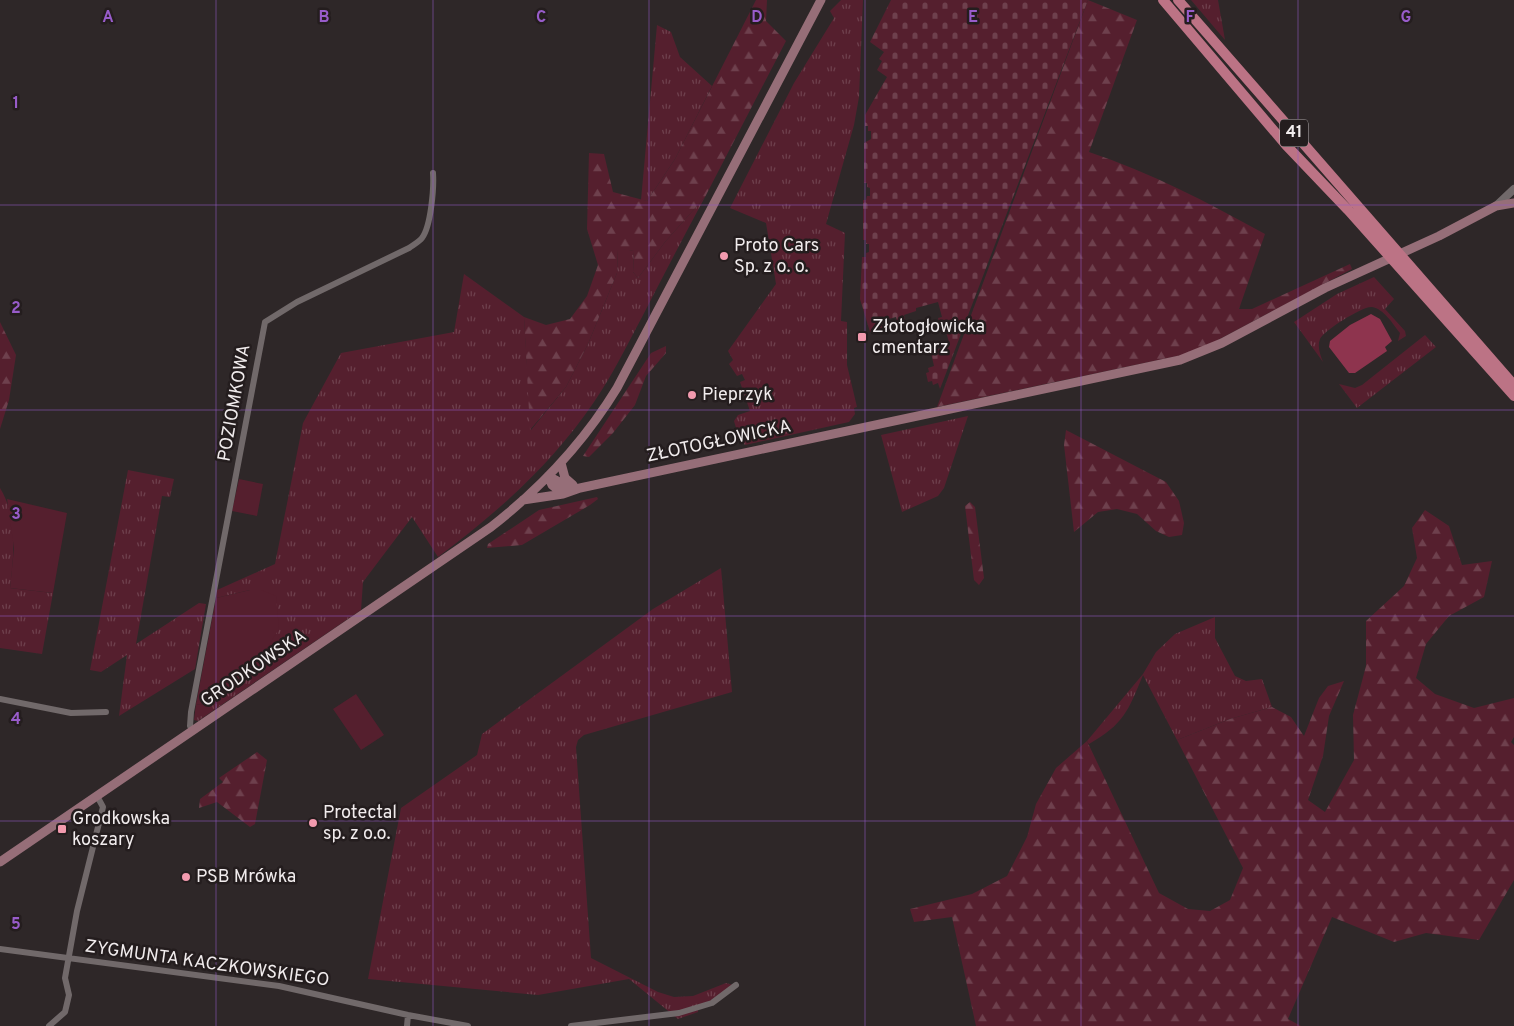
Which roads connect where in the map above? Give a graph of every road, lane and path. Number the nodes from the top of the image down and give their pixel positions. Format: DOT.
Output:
graph roads {
  1 [pos="823,0"];
  2 [pos="1163,0"];
  3 [pos="1178,0"];
  4 [pos="433,173"];
  5 [pos="1514,189"];
  6 [pos="1514,203"];
  7 [pos="1496,206"];
  8 [pos="1385,246"];
  9 [pos="1405,269"];
  10 [pos="1514,385"];
  11 [pos="1514,396"];
  12 [pos="561,463"];
  13 [pos="548,476"];
  14 [pos="580,488"];
  15 [pos="563,494"];
  16 [pos="523,500"];
  17 [pos="0,699"];
  18 [pos="106,712"];
  19 [pos="192,731"];
  20 [pos="97,796"];
  21 [pos="0,862"];
  22 [pos="0,949"];
  23 [pos="68,959"];
  24 [pos="736,985"];
  25 [pos="408,1015"];
  26 [pos="49,1026"];
  27 [pos="406,1026"];
  28 [pos="468,1026"];
  29 [pos="570,1026"];
  1 -- 12 [label="main road, GRODKOWSKA"];
  2 -- 8 [label="main road, 41"];
  3 -- 8 [label="main road, 41"];
  4 -- 19 [label="street, POZIOMKOWA"];
  5 -- 7 [label="street"];
  6 -- 7 [label="main road, ZŁOTOGŁOWICKA"];
  7 -- 14 [label="main road, ZŁOTOGŁOWICKA"];
  8 -- 9 [label="main road, 41"];
  9 -- 10 [label="main road, 41"];
  9 -- 11 [label="main road, 41"];
  12 -- 13 [label="main road, GRODKOWSKA"];
  12 -- 14 [label="main road"];
  13 -- 14 [label="main road, ZŁOTOGŁOWICKA"];
  13 -- 15 [label="main road"];
  13 -- 16 [label="main road, GRODKOWSKA"];
  14 -- 15 [label="main road, ZŁOTOGŁOWICKA"];
  15 -- 16 [label="main road, ZŁOTOGŁOWICKA"];
  16 -- 19 [label="main road, GRODKOWSKA"];
  17 -- 18 [label="street"];
  19 -- 20 [label="main road, GRODKOWSKA"];
  20 -- 21 [label="main road, GRODKOWSKA"];
  20 -- 23 [label="street"];
  22 -- 23 [label="street, ZYGMUNTA KACZKOWSKIEGO"];
  23 -- 25 [label="street, ZYGMUNTA KACZKOWSKIEGO"];
  23 -- 26 [label="street"];
  24 -- 29 [label="street"];
  25 -- 27 [label="street"];
  25 -- 28 [label="street, ZYGMUNTA KACZKOWSKIEGO"];
}
